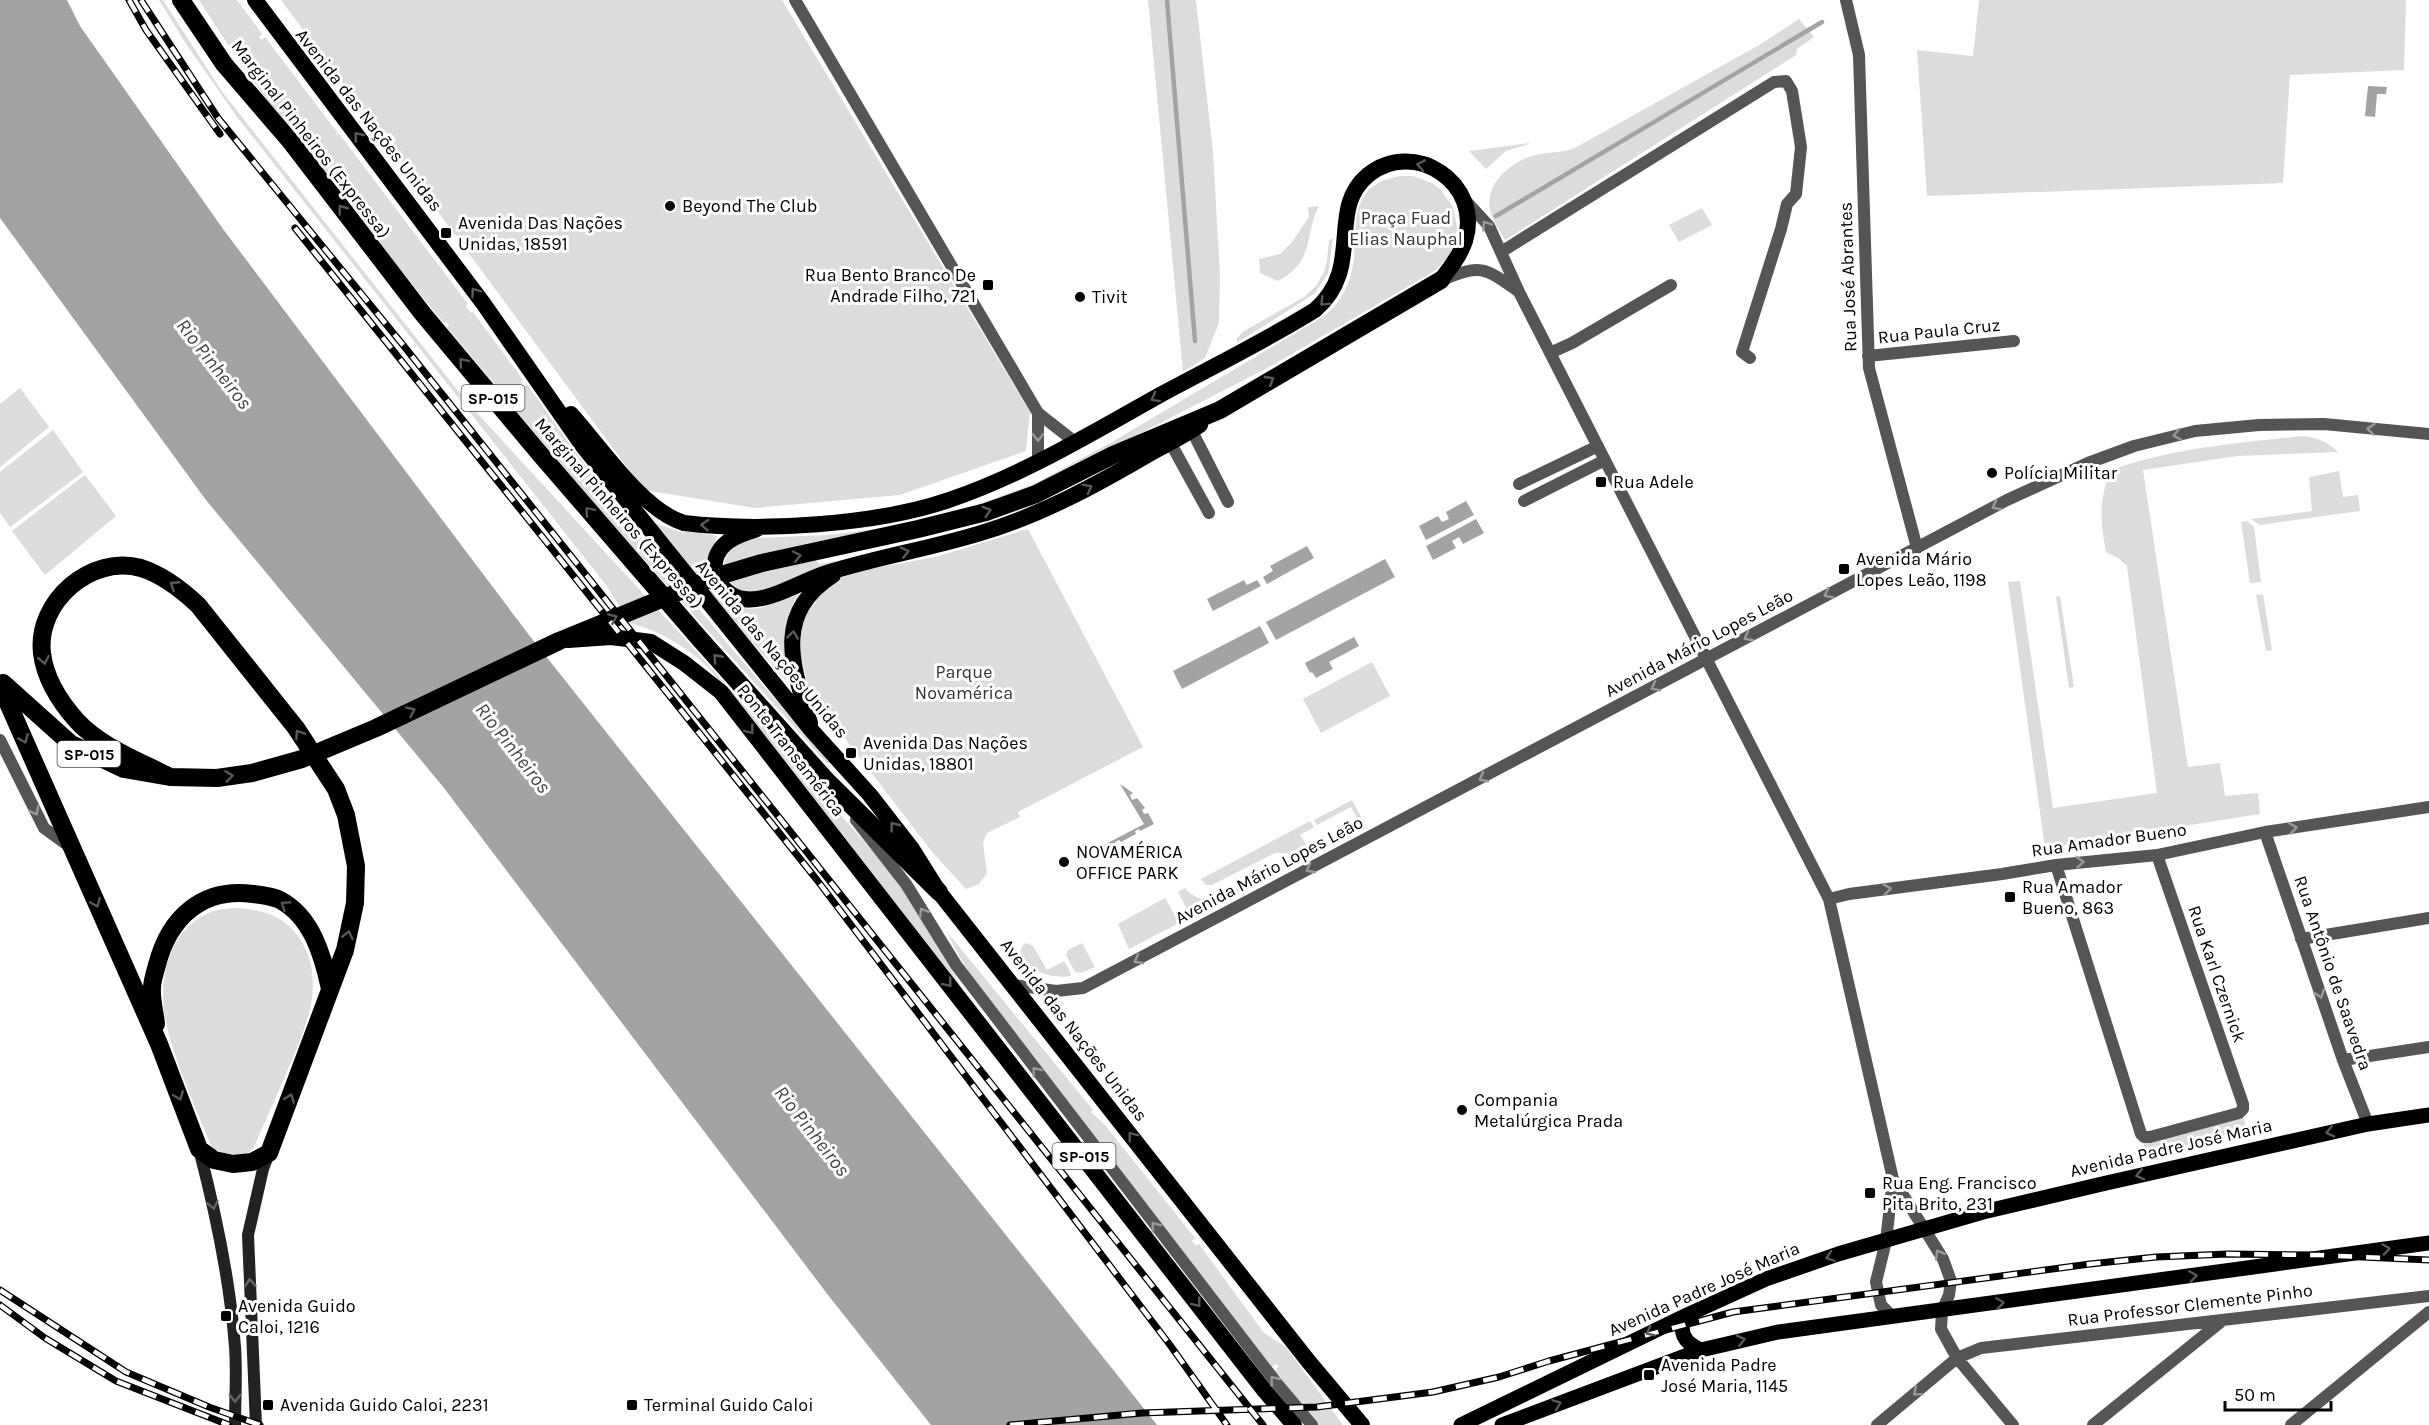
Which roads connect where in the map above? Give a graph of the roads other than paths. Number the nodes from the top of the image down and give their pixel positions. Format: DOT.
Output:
graph roads {
  1 [pos="181,0"];
  2 [pos="255,0"];
  3 [pos="795,0"];
  4 [pos="1846,0"];
  5 [pos="1465,200"];
  6 [pos="1501,252"];
  7 [pos="1441,280"];
  8 [pos="1671,285"];
  9 [pos="1519,292"];
  10 [pos="2014,341"];
  11 [pos="1550,353"];
  12 [pos="1868,356"];
  13 [pos="520,357"];
  14 [pos="1750,358"];
  15 [pos="1220,410"];
  16 [pos="1038,413"];
  17 [pos="1192,430"];
  18 [pos="2429,434"];
  19 [pos="1075,442"];
  20 [pos="1170,442"];
  21 [pos="1598,446"];
  22 [pos="1605,460"];
  23 [pos="1038,461"];
  24 [pos="1519,484"];
  25 [pos="1524,501"];
  26 [pos="1228,502"];
  27 [pos="1209,513"];
  28 [pos="763,526"];
  29 [pos="1917,548"];
  30 [pos="848,566"];
  31 [pos="559,641"];
  32 [pos="1707,659"];
  33 [pos="0,683"];
  34 [pos="813,732"];
  35 [pos="0,740"];
  36 [pos="170,777"];
  37 [pos="826,780"];
  38 [pos="2429,807"];
  39 [pos="2265,832"];
  40 [pos="73,849"];
  41 [pos="2157,855"];
  42 [pos="2056,865"];
  43 [pos="939,892"];
  44 [pos="1829,899"];
  45 [pos="2429,918"];
  46 [pos="2301,939"];
  47 [pos="1014,985"];
  48 [pos="330,991"];
  49 [pos="159,1044"];
  50 [pos="2429,1047"];
  51 [pos="2343,1060"];
  52 [pos="2429,1115"];
  53 [pos="2368,1124"];
  54 [pos="199,1149"];
  55 [pos="269,1153"];
  56 [pos="1893,1179"];
  57 [pos="1922,1229"];
  58 [pos="1886,1241"];
  59 [pos="2429,1243"];
  60 [pos="2429,1296"];
  61 [pos="1942,1311"];
  62 [pos="2429,1312"];
  63 [pos="1687,1315"];
  64 [pos="1893,1317"];
  65 [pos="2224,1319"];
  66 [pos="1701,1350"];
  67 [pos="1957,1358"];
  68 [pos="235,1425"];
  69 [pos="256,1425"];
  70 [pos="1294,1425"];
  71 [pos="1312,1425"];
  72 [pos="1362,1425"];
  73 [pos="1461,1425"];
  74 [pos="1502,1425"];
  75 [pos="1877,1425"];
  76 [pos="2013,1425"];
  77 [pos="2093,1425"];
  78 [pos="2291,1425"];
  37 -- 1 [label="highway, Marginal Pinheiros (Expressa) / SP-015, one-way"];
  13 -- 2 [label="highway, Avenida das Nações Unidas, one-way"];
  3 -- 16 [label="street"];
  4 -- 12 [label="street, Rua José Abrantes"];
  6 -- 5 [label="street, one-way"];
  5 -- 7 [label="highway"];
  5 -- 19 [label="highway, one-way"];
  6 -- 9 [label="street"];
  6 -- 14 [label="street"];
  7 -- 9 [label="street"];
  15 -- 7 [label="highway, one-way"];
  8 -- 11 [label="street"];
  9 -- 11 [label="street"];
  10 -- 12 [label="street, Rua Paula Cruz"];
  11 -- 21 [label="street"];
  12 -- 29 [label="street, Rua José Abrantes"];
  28 -- 13 [label="highway, one-way"];
  13 -- 34 [label="highway, Avenida das Nações Unidas"];
  15 -- 17 [label="highway"];
  31 -- 15 [label="highway, one-way"];
  16 -- 19 [label="street"];
  16 -- 23 [label="street, one-way"];
  17 -- 20 [label="highway"];
  17 -- 26 [label="street"];
  18 -- 29 [label="street, Avenida Mário Lopes Leão, one-way"];
  19 -- 23 [label="highway"];
  20 -- 27 [label="street"];
  30 -- 20 [label="highway, one-way"];
  21 -- 22 [label="street"];
  21 -- 24 [label="street"];
  22 -- 25 [label="street"];
  22 -- 32 [label="street"];
  23 -- 28 [label="highway"];
  28 -- 30 [label="highway"];
  29 -- 32 [label="street, Avenida Mário Lopes Leão, one-way"];
  34 -- 30 [label="highway, one-way"];
  36 -- 31 [label="highway, SP-015, one-way"];
  31 -- 70 [label="highway, Ponte Transamérica / SP-015, one-way"];
  32 -- 44 [label="street"];
  32 -- 47 [label="street, Avenida Mário Lopes Leão, one-way"];
  33 -- 36 [label="highway, SP-015"];
  33 -- 40 [label="highway, one-way"];
  43 -- 34 [label="highway, Avenida das Nações Unidas, one-way"];
  35 -- 40 [label="street, one-way"];
  48 -- 36 [label="highway, one-way"];
  37 -- 43 [label="highway, Marginal Pinheiros (Expressa) / SP-015"];
  71 -- 37 [label="street, one-way"];
  39 -- 38 [label="street, Rua Amador Bueno, one-way"];
  39 -- 41 [label="street, Rua Amador Bueno"];
  39 -- 46 [label="street, Rua Antônio de Saavedra"];
  40 -- 49 [label="highway, one-way"];
  42 -- 41 [label="street, Rua Amador Bueno, one-way"];
  41 -- 42 [label="street, Rua Karl Czernick"];
  44 -- 42 [label="street, Rua Amador Bueno, one-way"];
  43 -- 47 [label="highway, Avenida das Nações Unidas / SP-015"];
  44 -- 56 [label="street"];
  45 -- 46 [label="street"];
  46 -- 51 [label="street, Rua Antônio de Saavedra, one-way"];
  72 -- 47 [label="highway, Avenida das Nações Unidas / SP-015, one-way"];
  48 -- 49 [label="highway, one-way"];
  55 -- 48 [label="highway, one-way"];
  49 -- 54 [label="highway, one-way"];
  50 -- 51 [label="street"];
  51 -- 53 [label="street, Rua Antônio de Saavedra"];
  52 -- 53 [label="main road, Avenida Padre José Maria"];
  53 -- 57 [label="main road, Avenida Padre José Maria, one-way"];
  54 -- 55 [label="highway"];
  54 -- 68 [label="main road, one-way"];
  69 -- 55 [label="main road, one-way"];
  56 -- 57 [label="street"];
  56 -- 58 [label="street"];
  57 -- 58 [label="main road, Avenida Padre José Maria"];
  61 -- 57 [label="street, one-way"];
  58 -- 63 [label="main road, Avenida Padre José Maria, one-way"];
  58 -- 64 [label="street"];
  61 -- 59 [label="main road, one-way"];
  60 -- 65 [label="street, Rua Professor Clemente Pinho"];
  61 -- 64 [label="main road"];
  61 -- 67 [label="street"];
  62 -- 78 [label="street"];
  63 -- 66 [label="main road"];
  63 -- 73 [label="main road, Avenida Padre José Maria, one-way"];
  66 -- 64 [label="main road, one-way"];
  65 -- 67 [label="street, Rua Professor Clemente Pinho"];
  65 -- 77 [label="street"];
  74 -- 66 [label="main road, one-way"];
  67 -- 75 [label="street, Rua Professor Clemente Pinho, one-way"];
  67 -- 76 [label="street"];
}
